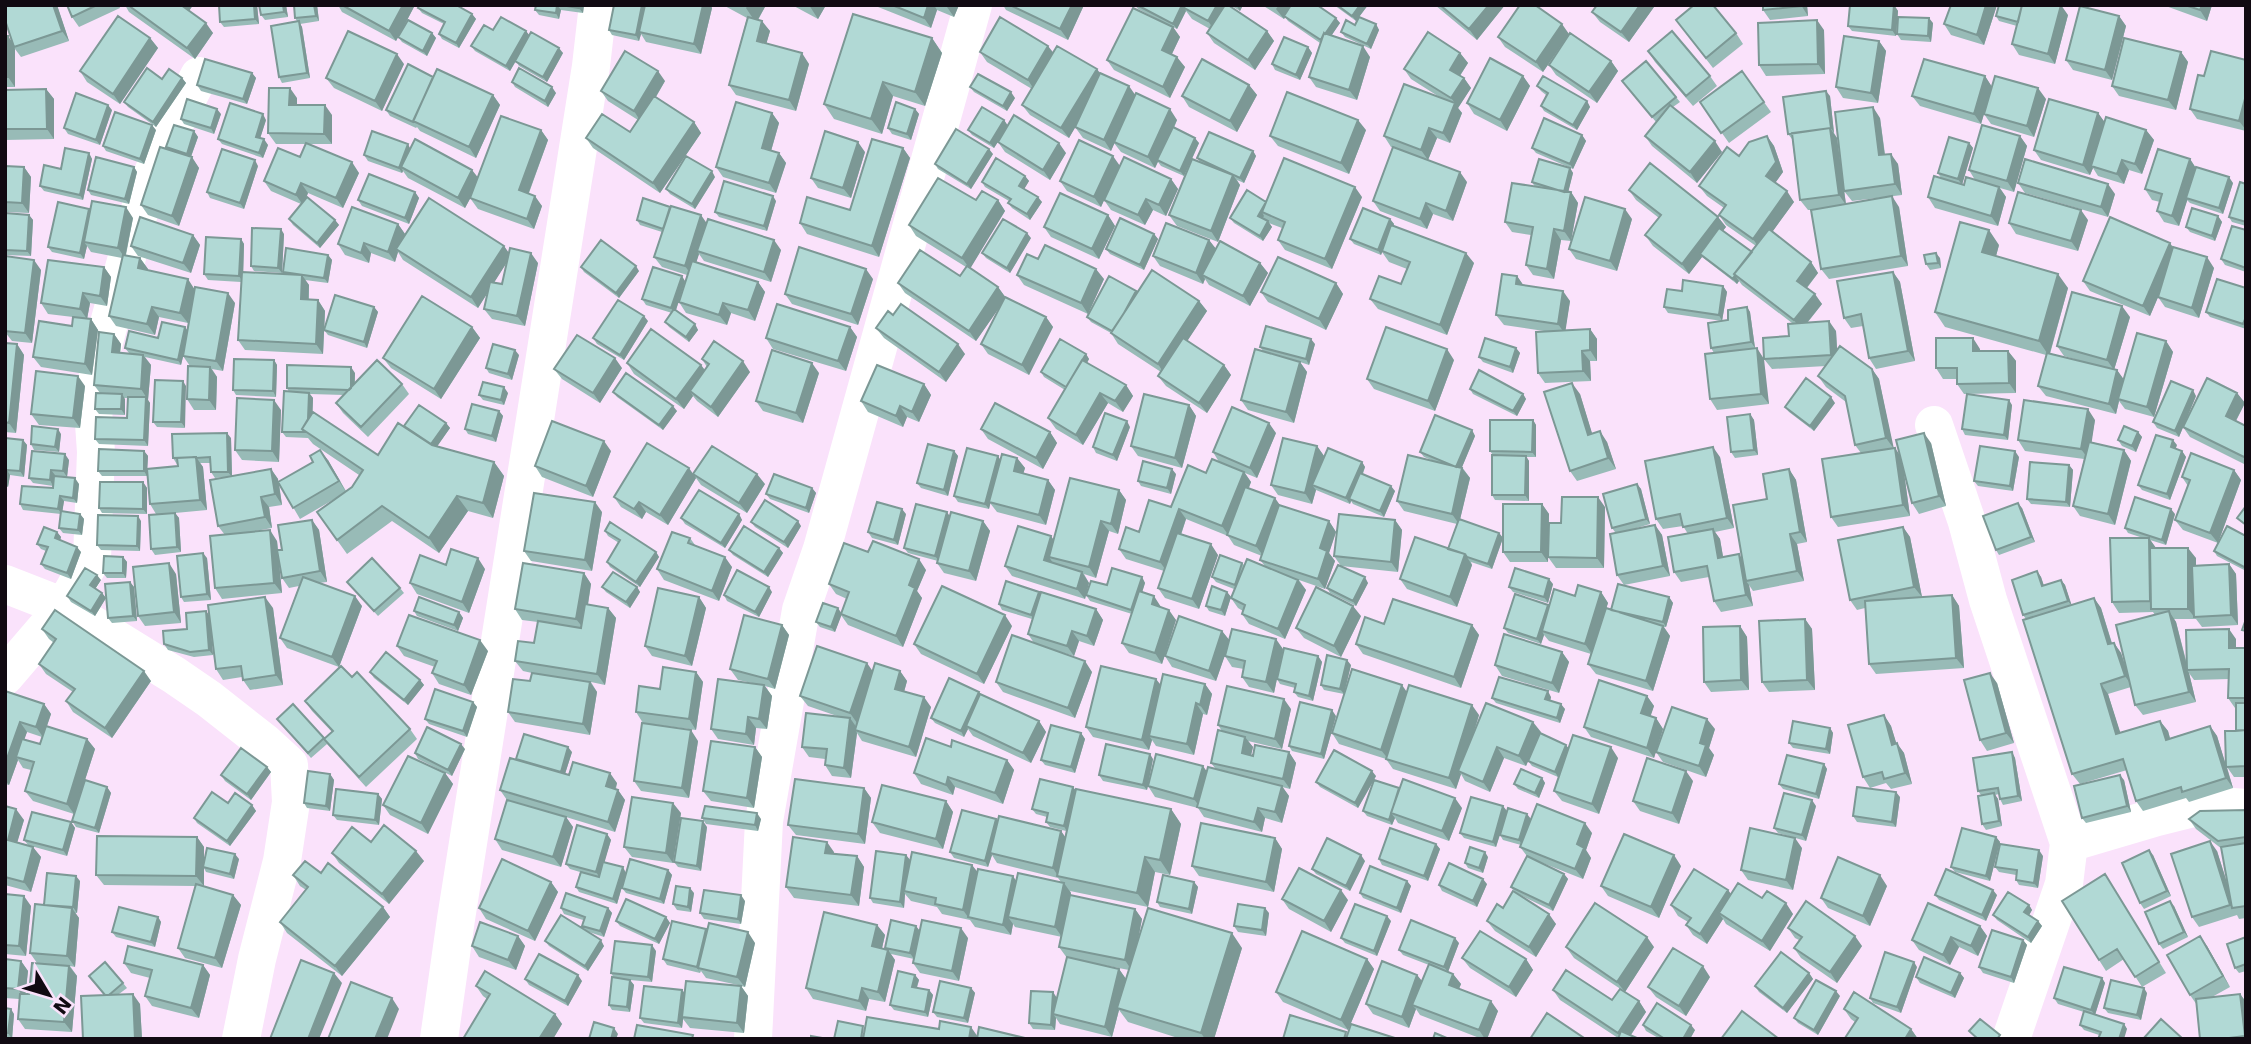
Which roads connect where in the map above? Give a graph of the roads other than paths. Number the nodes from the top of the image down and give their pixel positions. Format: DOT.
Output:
graph roads {
  1 [pos="598,5"];
  2 [pos="973,5"];
  3 [pos="198,76"];
  4 [pos="1934,425"];
  5 [pos="5,584"];
  6 [pos="64,607"];
  7 [pos="5,676"];
  8 [pos="2246,808"];
  9 [pos="2070,843"];
  10 [pos="241,1039"];
  11 [pos="439,1039"];
  12 [pos="753,1039"];
  13 [pos="2011,1039"];
  1 -- 11 [label="street"];
  2 -- 12 [label="street"];
  3 -- 6 [label="street"];
  4 -- 9 [label="street"];
  5 -- 6 [label="street"];
  6 -- 7 [label="street"];
  6 -- 10 [label="street"];
  8 -- 9 [label="street"];
  9 -- 13 [label="street"];
}
